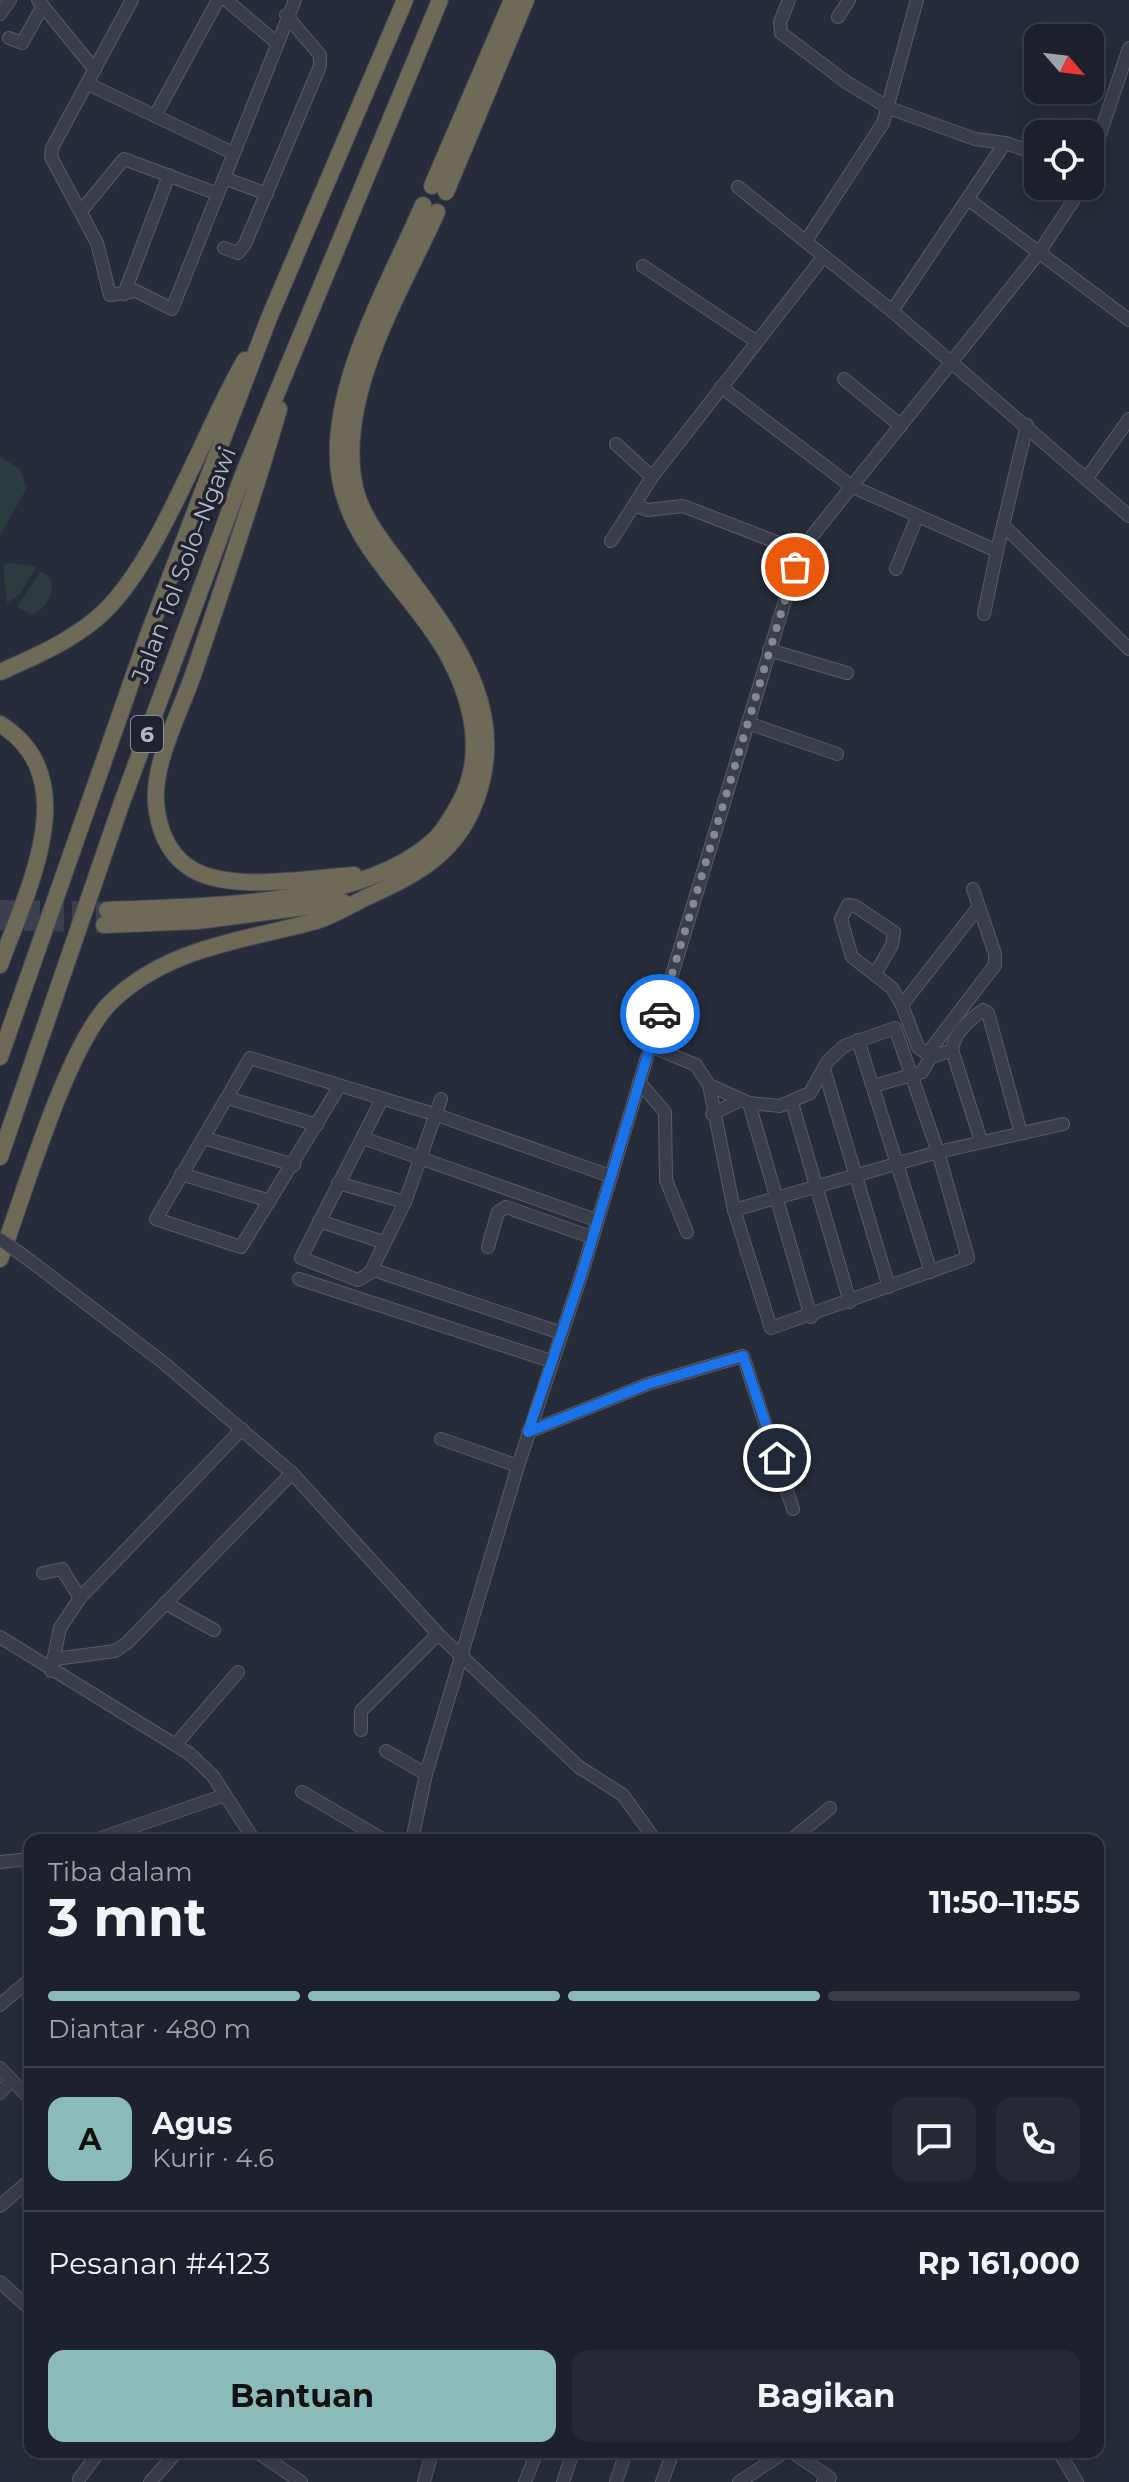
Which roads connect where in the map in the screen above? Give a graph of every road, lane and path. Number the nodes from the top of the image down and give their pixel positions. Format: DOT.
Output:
graph roads {
  1 [pos="10,0"];
  2 [pos="132,0"];
  3 [pos="218,0"];
  4 [pos="226,0"];
  5 [pos="295,0"];
  6 [pos="405,0"];
  7 [pos="440,0"];
  8 [pos="512,0"];
  9 [pos="526,0"];
  10 [pos="789,0"];
  11 [pos="849,0"];
  12 [pos="917,0"];
  13 [pos="40,3"];
  14 [pos="0,14"];
  15 [pos="286,15"];
  16 [pos="838,17"];
  17 [pos="9,38"];
  18 [pos="277,43"];
  19 [pos="1129,48"];
  20 [pos="95,70"];
  21 [pos="88,84"];
  22 [pos="889,108"];
  23 [pos="155,116"];
  24 [pos="1104,122"];
  25 [pos="1005,143"];
  26 [pos="1024,149"];
  27 [pos="233,153"];
  28 [pos="169,175"];
  29 [pos="224,178"];
  30 [pos="738,187"];
  31 [pos="218,194"];
  32 [pos="267,194"];
  33 [pos="969,200"];
  34 [pos="1074,200"];
  35 [pos="82,210"];
  36 [pos="806,241"];
  37 [pos="224,248"];
  38 [pos="1038,254"];
  39 [pos="824,256"];
  40 [pos="643,266"];
  41 [pos="124,294"];
  42 [pos="892,311"];
  43 [pos="307,315"];
  44 [pos="269,318"];
  45 [pos="1129,320"];
  46 [pos="757,342"];
  47 [pos="952,363"];
  48 [pos="844,379"];
  49 [pos="721,387"];
  50 [pos="1129,419"];
  51 [pos="1027,425"];
  52 [pos="901,426"];
  53 [pos="616,444"];
  54 [pos="652,477"];
  55 [pos="1087,478"];
  56 [pos="851,486"];
  57 [pos="636,506"];
  58 [pos="1129,516"];
  59 [pos="917,517"];
  60 [pos="1003,525"];
  61 [pos="611,541"];
  62 [pos="800,551"];
  63 [pos="997,551"];
  64 [pos="896,569"];
  65 [pos="984,614"];
  66 [pos="1129,649"];
  67 [pos="769,650"];
  68 [pos="0,672"];
  69 [pos="847,673"];
  70 [pos="748,723"];
  71 [pos="0,724"];
  72 [pos="837,754"];
  73 [pos="373,874"];
  74 [pos="973,889"];
  75 [pos="364,899"];
  76 [pos="977,909"];
  77 [pos="0,965"];
  78 [pos="875,974"];
  79 [pos="902,1005"];
  80 [pos="858,1040"];
  81 [pos="650,1046"];
  82 [pos="952,1050"];
  83 [pos="929,1055"];
  84 [pos="0,1057"];
  85 [pos="824,1069"];
  86 [pos="913,1074"];
  87 [pos="639,1082"];
  88 [pos="709,1085"];
  89 [pos="873,1086"];
  90 [pos="339,1087"];
  91 [pos="228,1098"];
  92 [pos="441,1099"];
  93 [pos="381,1101"];
  94 [pos="745,1101"];
  95 [pos="792,1103"];
  96 [pos="712,1114"];
  97 [pos="437,1115"];
  98 [pos="1063,1124"];
  99 [pos="317,1125"];
  100 [pos="1021,1133"];
  101 [pos="204,1138"];
  102 [pos="363,1138"];
  103 [pos="981,1141"];
  104 [pos="938,1152"];
  105 [pos="0,1157"];
  106 [pos="421,1158"];
  107 [pos="898,1164"];
  108 [pos="294,1165"];
  109 [pos="181,1174"];
  110 [pos="610,1176"];
  111 [pos="856,1177"];
  112 [pos="338,1183"];
  113 [pos="815,1189"];
  114 [pos="775,1200"];
  115 [pos="270,1201"];
  116 [pos="405,1202"];
  117 [pos="734,1210"];
  118 [pos="596,1220"];
  119 [pos="319,1221"];
  120 [pos="687,1232"];
  121 [pos="591,1237"];
  122 [pos="0,1239"];
  123 [pos="383,1242"];
  124 [pos="488,1247"];
  125 [pos="0,1259"];
  126 [pos="377,1271"];
  127 [pos="931,1272"];
  128 [pos="299,1279"];
  129 [pos="889,1287"];
  130 [pos="850,1302"];
  131 [pos="811,1317"];
  132 [pos="561,1333"];
  133 [pos="551,1361"];
  134 [pos="242,1429"];
  135 [pos="528,1432"];
  136 [pos="441,1439"];
  137 [pos="518,1466"];
  138 [pos="292,1473"];
  139 [pos="793,1509"];
  140 [pos="43,1573"];
  141 [pos="80,1598"];
  142 [pos="165,1603"];
  143 [pos="214,1630"];
  144 [pos="438,1634"];
  145 [pos="0,1637"];
  146 [pos="461,1658"];
  147 [pos="53,1665"];
  148 [pos="238,1672"];
  149 [pos="361,1730"];
  150 [pos="176,1744"];
  151 [pos="386,1751"];
  152 [pos="426,1774"];
  153 [pos="302,1792"];
  154 [pos="225,1795"];
  155 [pos="830,1808"];
  156 [pos="112,1834"];
  157 [pos="248,1834"];
  158 [pos="374,1834"];
  159 [pos="413,1834"];
  160 [pos="651,1834"];
  161 [pos="798,1834"];
  162 [pos="24,1860"];
  163 [pos="0,1862"];
  164 [pos="24,1984"];
  165 [pos="0,2005"];
  166 [pos="0,2068"];
  167 [pos="11,2080"];
  168 [pos="0,2093"];
  169 [pos="24,2093"];
  170 [pos="24,2185"];
  171 [pos="0,2206"];
  172 [pos="0,2282"];
  173 [pos="24,2304"];
  174 [pos="95,2458"];
  175 [pos="172,2458"];
  176 [pos="266,2458"];
  177 [pos="430,2458"];
  178 [pos="535,2458"];
  179 [pos="571,2458"];
  180 [pos="624,2458"];
  181 [pos="671,2458"];
  182 [pos="776,2458"];
  183 [pos="801,2458"];
  184 [pos="1063,2458"];
  185 [pos="79,2479"];
  186 [pos="150,2482"];
  187 [pos="301,2482"];
  188 [pos="424,2482"];
  189 [pos="525,2482"];
  190 [pos="563,2482"];
  191 [pos="616,2482"];
  192 [pos="662,2482"];
  193 [pos="739,2482"];
  194 [pos="823,2482"];
  195 [pos="1077,2482"];
  1 -- 14 [label="street"];
  2 -- 20 [label="street"];
  3 -- 23 [label="street"];
  4 -- 18 [label="street"];
  5 -- 15 [label="street"];
  6 -- 44 [label="highway, Jalan Tol Solo–Ngawi / 6"];
  7 -- 43 [label="highway, Jalan Tol Solo–Ngawi / 6"];
  8 -- 9 [label="highway"];
  10 -- 22 [label="street"];
  11 -- 16 [label="street"];
  12 -- 22 [label="street"];
  13 -- 17 [label="street"];
  13 -- 20 [label="street"];
  15 -- 18 [label="street"];
  15 -- 32 [label="street"];
  18 -- 27 [label="street"];
  19 -- 24 [label="street"];
  20 -- 21 [label="street"];
  21 -- 23 [label="street"];
  21 -- 35 [label="street"];
  22 -- 25 [label="street"];
  22 -- 36 [label="street"];
  23 -- 27 [label="street"];
  25 -- 26 [label="street"];
  25 -- 33 [label="street"];
  27 -- 29 [label="street"];
  28 -- 31 [label="street"];
  28 -- 35 [label="street"];
  28 -- 41 [label="street"];
  29 -- 31 [label="street"];
  29 -- 32 [label="street"];
  30 -- 36 [label="street"];
  31 -- 41 [label="street"];
  32 -- 37 [label="street"];
  33 -- 38 [label="street"];
  33 -- 42 [label="street"];
  34 -- 38 [label="street"];
  35 -- 41 [label="street"];
  36 -- 39 [label="street"];
  38 -- 45 [label="street"];
  38 -- 47 [label="street"];
  39 -- 42 [label="street"];
  39 -- 46 [label="street"];
  40 -- 46 [label="street"];
  42 -- 47 [label="street"];
  43 -- 73 [label="highway"];
  43 -- 105 [label="highway, Jalan Tol Solo–Ngawi / 6"];
  44 -- 68 [label="highway"];
  44 -- 84 [label="highway, Jalan Tol Solo–Ngawi / 6"];
  46 -- 49 [label="street"];
  47 -- 51 [label="street"];
  47 -- 52 [label="street"];
  48 -- 52 [label="street"];
  49 -- 54 [label="street"];
  49 -- 56 [label="street"];
  50 -- 55 [label="street"];
  51 -- 55 [label="street"];
  51 -- 60 [label="street"];
  52 -- 56 [label="street"];
  53 -- 54 [label="street"];
  54 -- 57 [label="street"];
  55 -- 58 [label="street"];
  56 -- 59 [label="street"];
  56 -- 62 [label="street"];
  57 -- 61 [label="street"];
  57 -- 62 [label="street"];
  59 -- 63 [label="street"];
  59 -- 64 [label="street"];
  60 -- 63 [label="street"];
  60 -- 66 [label="street"];
  62 -- 67 [label="street"];
  63 -- 65 [label="street"];
  67 -- 69 [label="street"];
  67 -- 70 [label="street"];
  70 -- 72 [label="street"];
  70 -- 81 [label="street"];
  71 -- 77 [label="highway"];
  73 -- 75 [label="highway"];
  73 -- 75 [label="highway"];
  74 -- 76 [label="street"];
  75 -- 125 [label="highway"];
  76 -- 79 [label="street"];
  76 -- 83 [label="street"];
  78 -- 78 [label="street"];
  78 -- 79 [label="street"];
  79 -- 83 [label="street"];
  80 -- 85 [label="street"];
  80 -- 86 [label="street"];
  80 -- 89 [label="street"];
  81 -- 87 [label="street"];
  81 -- 88 [label="street"];
  82 -- 83 [label="street"];
  82 -- 100 [label="street"];
  82 -- 103 [label="street"];
  83 -- 86 [label="street"];
  85 -- 95 [label="street"];
  85 -- 111 [label="street"];
  86 -- 89 [label="street"];
  86 -- 104 [label="street"];
  87 -- 110 [label="street"];
  87 -- 120 [label="street"];
  88 -- 94 [label="street"];
  88 -- 96 [label="street"];
  89 -- 107 [label="street"];
  90 -- 91 [label="street"];
  90 -- 93 [label="street"];
  90 -- 99 [label="street"];
  91 -- 99 [label="street"];
  91 -- 101 [label="street"];
  92 -- 97 [label="street"];
  93 -- 97 [label="street"];
  93 -- 102 [label="street"];
  94 -- 95 [label="street"];
  94 -- 96 [label="street"];
  94 -- 114 [label="street"];
  95 -- 113 [label="street"];
  96 -- 117 [label="street"];
  97 -- 106 [label="street"];
  97 -- 110 [label="street"];
  98 -- 100 [label="street"];
  99 -- 108 [label="street"];
  100 -- 103 [label="street"];
  101 -- 108 [label="street"];
  101 -- 109 [label="street"];
  102 -- 106 [label="street"];
  102 -- 112 [label="street"];
  103 -- 104 [label="street"];
  104 -- 107 [label="street"];
  104 -- 127 [label="street"];
  106 -- 116 [label="street"];
  106 -- 118 [label="street"];
  107 -- 111 [label="street"];
  107 -- 127 [label="street"];
  108 -- 115 [label="street"];
  109 -- 115 [label="street"];
  109 -- 115 [label="street"];
  110 -- 118 [label="street"];
  111 -- 113 [label="street"];
  111 -- 129 [label="street"];
  112 -- 116 [label="street"];
  112 -- 119 [label="street"];
  113 -- 114 [label="street"];
  113 -- 130 [label="street"];
  114 -- 117 [label="street"];
  114 -- 131 [label="street"];
  116 -- 123 [label="street"];
  117 -- 131 [label="street"];
  118 -- 121 [label="street"];
  119 -- 123 [label="street"];
  119 -- 123 [label="street"];
  121 -- 124 [label="street"];
  121 -- 132 [label="street"];
  122 -- 134 [label="street, bridge"];
  126 -- 132 [label="street"];
  127 -- 129 [label="street"];
  128 -- 133 [label="street"];
  129 -- 130 [label="street"];
  130 -- 131 [label="street"];
  132 -- 133 [label="street"];
  133 -- 135 [label="street"];
  134 -- 138 [label="street"];
  134 -- 141 [label="street"];
  135 -- 137 [label="street"];
  135 -- 139 [label="street"];
  136 -- 137 [label="street"];
  137 -- 146 [label="street"];
  138 -- 142 [label="street"];
  138 -- 144 [label="street"];
  140 -- 141 [label="street"];
  141 -- 147 [label="street"];
  142 -- 143 [label="street"];
  142 -- 147 [label="street"];
  144 -- 146 [label="street"];
  144 -- 149 [label="street"];
  145 -- 147 [label="street"];
  146 -- 152 [label="street"];
  146 -- 160 [label="street"];
  147 -- 150 [label="street"];
  148 -- 150 [label="street"];
  150 -- 154 [label="street"];
  151 -- 152 [label="street"];
  152 -- 159 [label="street"];
  153 -- 158 [label="street"];
  154 -- 156 [label="street"];
  154 -- 157 [label="street"];
  155 -- 161 [label="street"];
  162 -- 163 [label="street"];
  164 -- 165 [label="street"];
  166 -- 167 [label="street"];
  167 -- 168 [label="street"];
  167 -- 169 [label="street"];
  170 -- 171 [label="street"];
  172 -- 173 [label="street"];
  174 -- 185 [label="street"];
  175 -- 186 [label="street"];
  176 -- 187 [label="street"];
  177 -- 188 [label="street"];
  178 -- 189 [label="street"];
  179 -- 190 [label="street"];
  180 -- 191 [label="street"];
  181 -- 192 [label="street"];
  182 -- 193 [label="street"];
  183 -- 194 [label="street"];
  184 -- 195 [label="street"];
}
